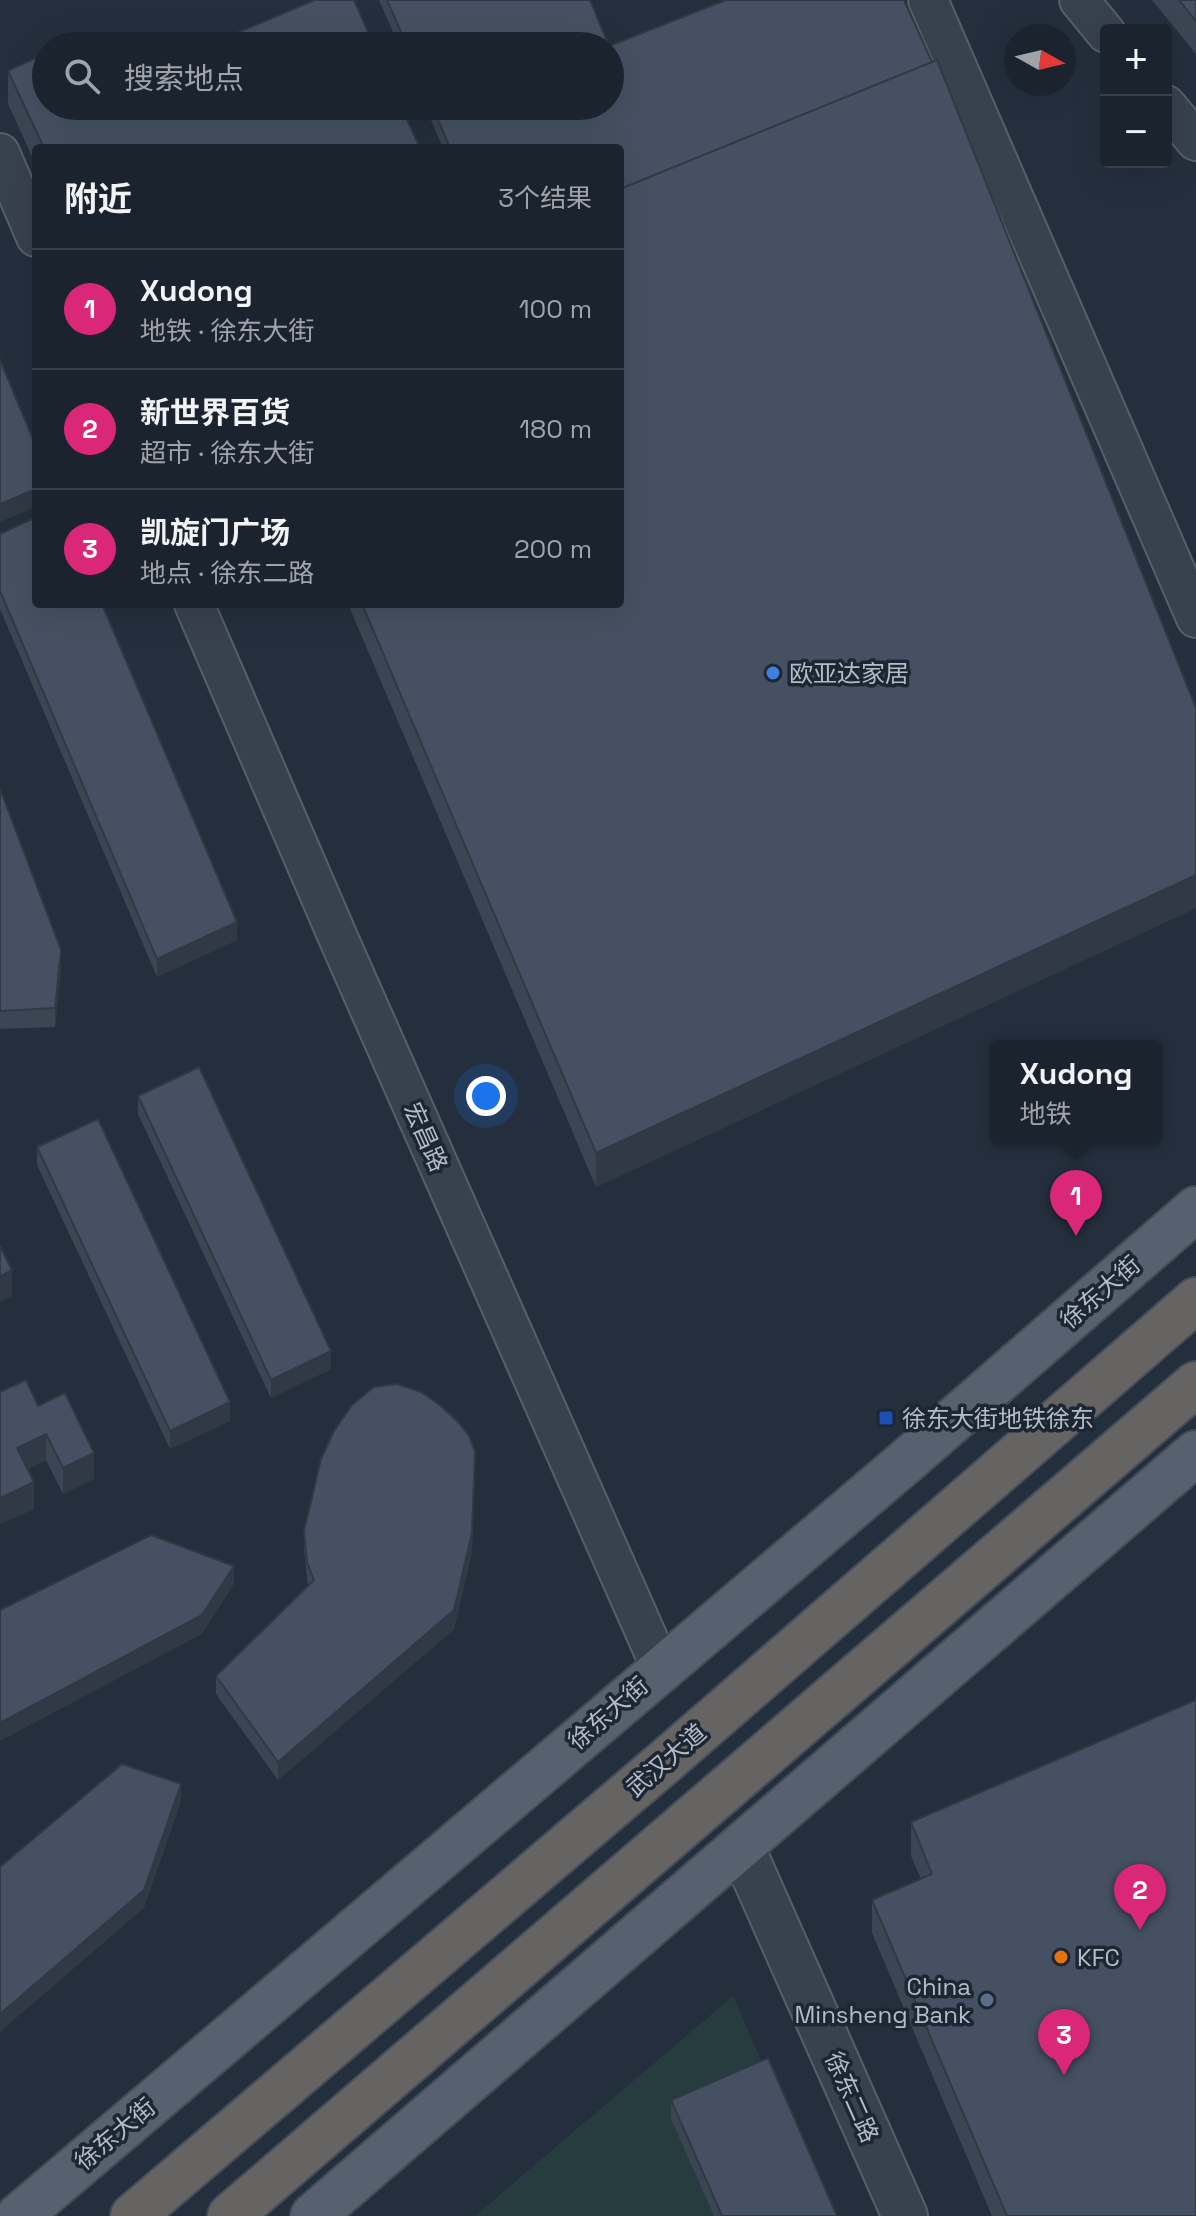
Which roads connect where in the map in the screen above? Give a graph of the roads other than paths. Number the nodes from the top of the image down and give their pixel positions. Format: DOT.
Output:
graph roads {
  1 [pos="928,0"];
  2 [pos="1079,0"];
  3 [pos="1100,26"];
  4 [pos="1172,112"];
  5 [pos="1196,141"];
  6 [pos="0,153"];
  7 [pos="32,228"];
  8 [pos="196,608"];
  9 [pos="1196,618"];
  10 [pos="1196,1209"];
  11 [pos="1196,1300"];
  12 [pos="1196,1384"];
  13 [pos="1196,1453"];
  14 [pos="661,1668"];
  15 [pos="741,1846"];
  16 [pos="19,2216"];
  17 [pos="133,2216"];
  18 [pos="230,2216"];
  19 [pos="313,2216"];
  20 [pos="905,2216"];
  1 -- 9 [label="street"];
  2 -- 3 [label="street"];
  4 -- 5 [label="street"];
  6 -- 7 [label="street"];
  8 -- 14 [label="street, 宏昌路"];
  10 -- 14 [label="main road, 徐东大街"];
  11 -- 17 [label="highway, 武汉大道"];
  12 -- 18 [label="highway"];
  13 -- 15 [label="main road"];
  14 -- 16 [label="main road, 徐东大街"];
  15 -- 19 [label="main road"];
  15 -- 20 [label="street, 徐东二路"];
}
